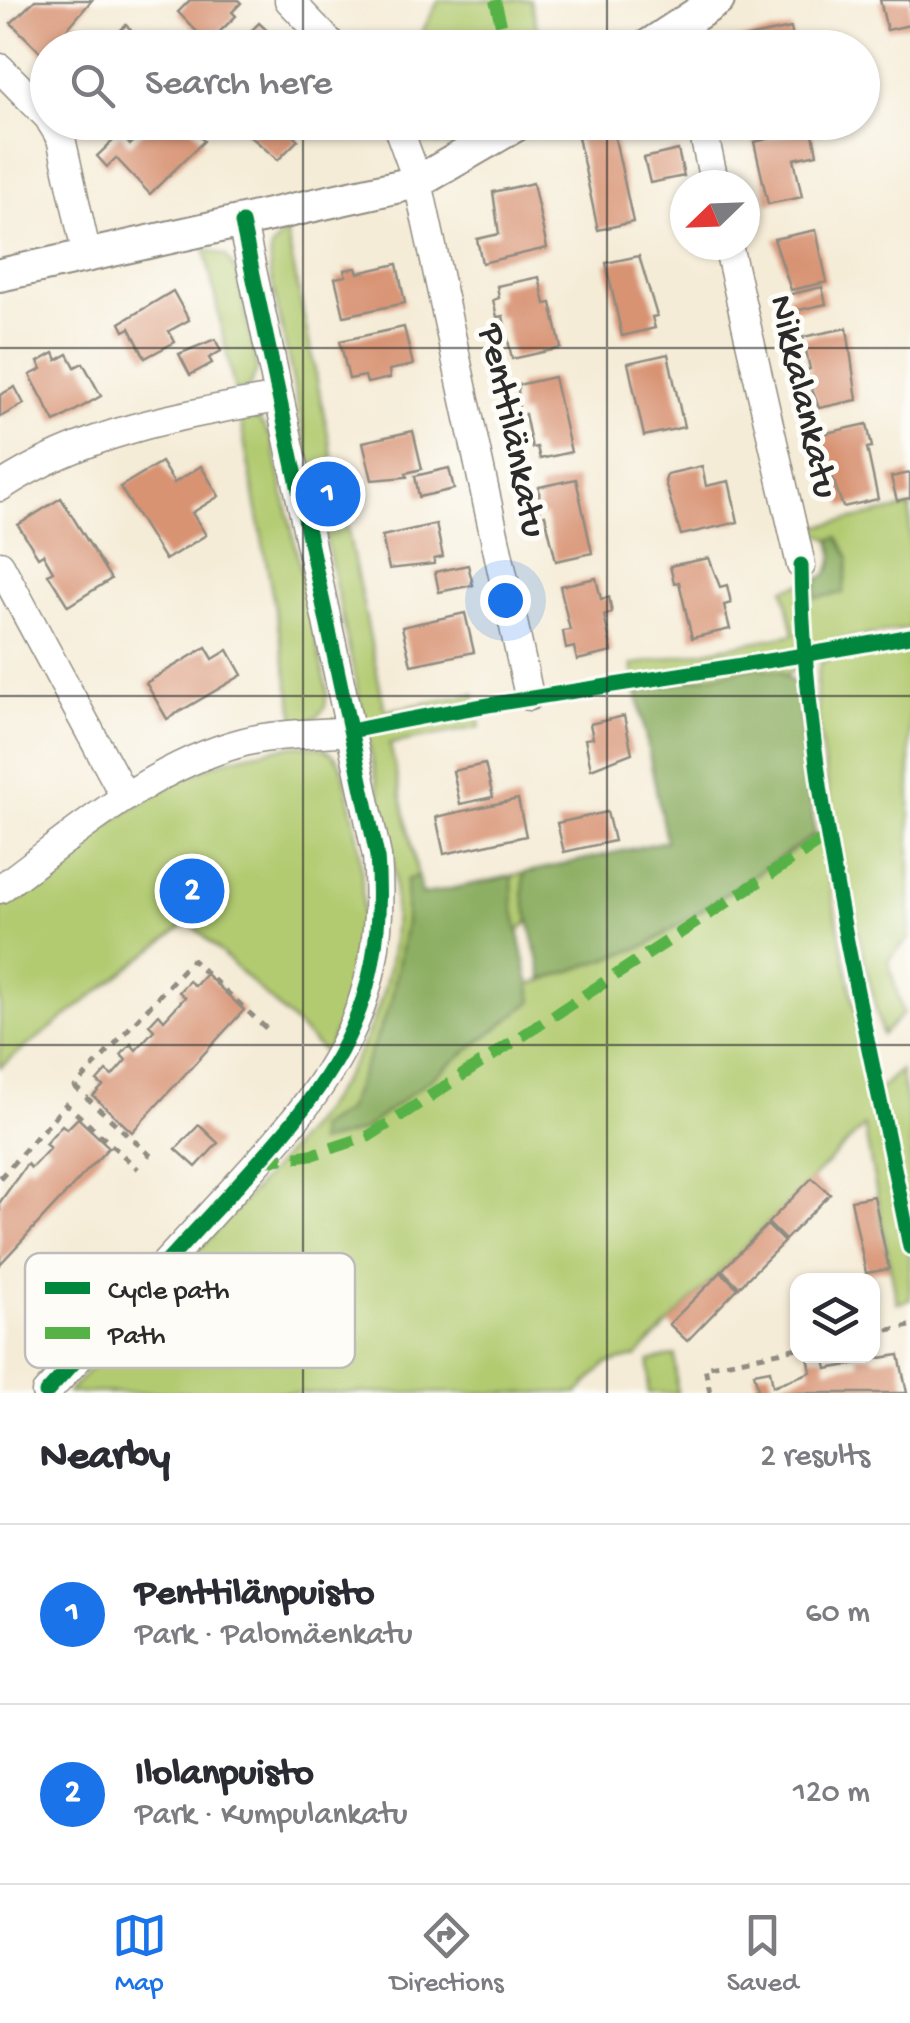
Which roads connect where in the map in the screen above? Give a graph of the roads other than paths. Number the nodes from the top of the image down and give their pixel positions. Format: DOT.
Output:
graph roads {
  1 [pos="289,0"];
  2 [pos="712,2"];
  3 [pos="318,30"];
  4 [pos="688,30"];
  5 [pos="0,68"];
  6 [pos="30,100"];
  7 [pos="62,140"];
  8 [pos="403,140"];
  9 [pos="490,140"];
  10 [pos="705,140"];
  11 [pos="712,170"];
  12 [pos="418,182"];
  13 [pos="242,223"];
  14 [pos="87,256"];
  15 [pos="731,260"];
  16 [pos="0,276"];
  17 [pos="279,398"];
  18 [pos="0,487"];
  19 [pos="0,564"];
  20 [pos="800,564"];
  21 [pos="529,696"];
  22 [pos="351,731"];
  23 [pos="125,798"];
  24 [pos="0,889"];
  25 [pos="174,1253"];
  26 [pos="69,1368"];
  27 [pos="46,1393"];
  1 -- 3 [label="street"];
  2 -- 4 [label="street"];
  5 -- 6 [label="street"];
  7 -- 14 [label="street"];
  8 -- 12 [label="street, Penttilänkatu"];
  9 -- 12 [label="street"];
  10 -- 11 [label="street"];
  12 -- 13 [label="street"];
  12 -- 21 [label="street, Penttilänkatu"];
  13 -- 14 [label="street"];
  13 -- 17 [label="street"];
  14 -- 16 [label="street"];
  15 -- 20 [label="street, Nikkalankatu"];
  17 -- 18 [label="street"];
  17 -- 22 [label="street"];
  19 -- 23 [label="street"];
  22 -- 23 [label="street"];
  22 -- 25 [label="street"];
  23 -- 24 [label="street"];
  26 -- 27 [label="street"];
}
